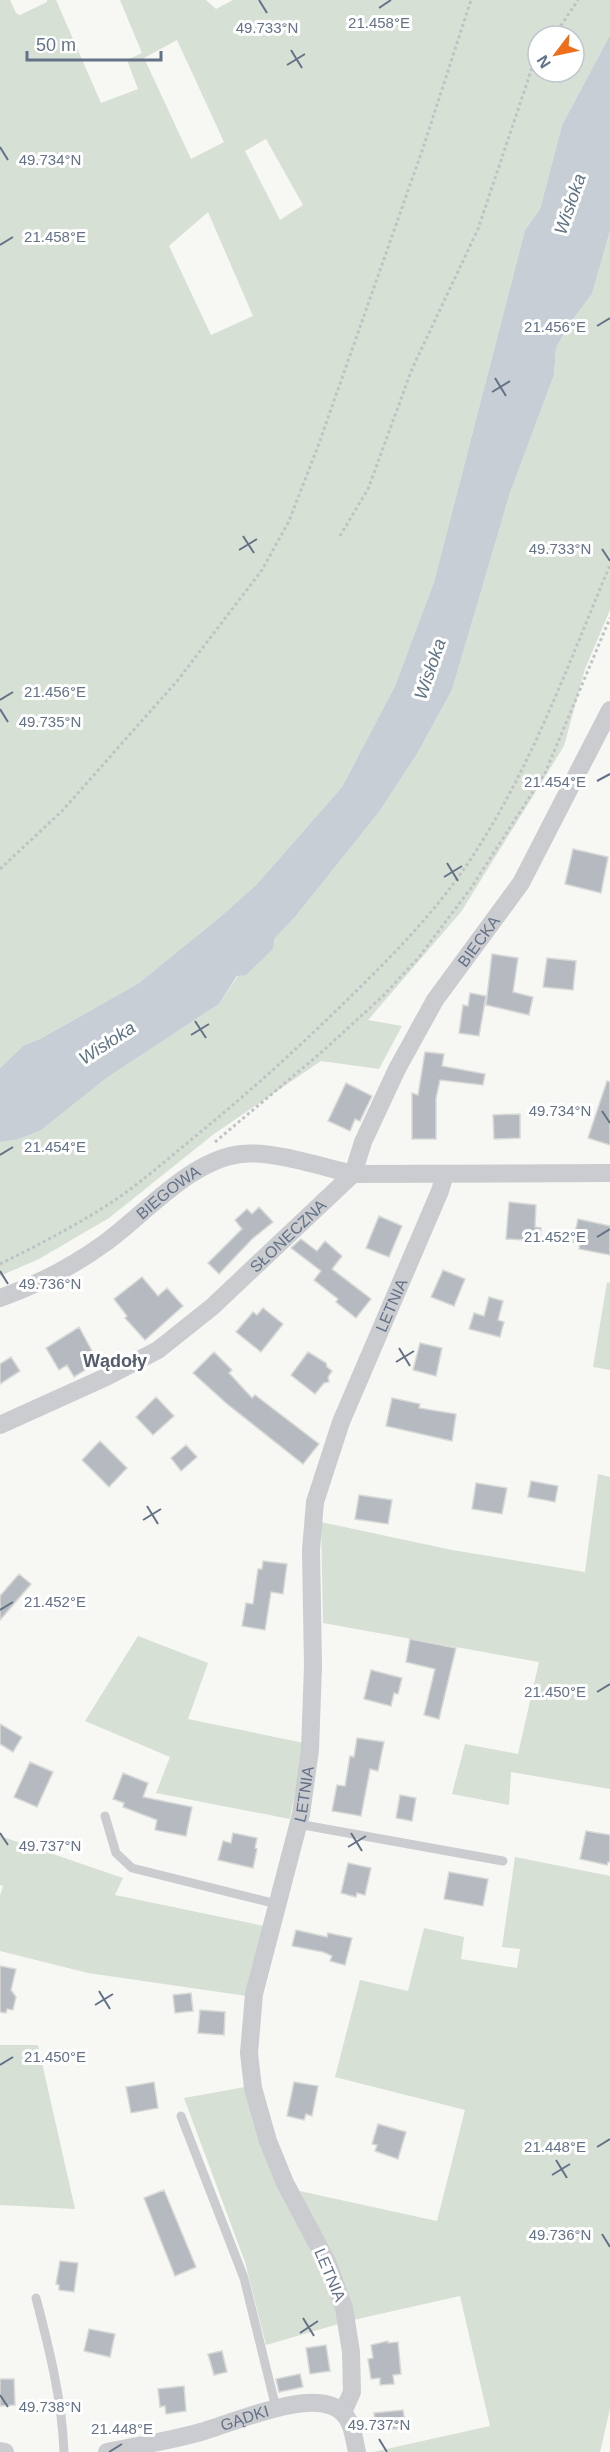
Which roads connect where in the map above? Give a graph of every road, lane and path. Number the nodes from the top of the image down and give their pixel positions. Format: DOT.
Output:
graph roads {
  1 [pos="471,0"];
  2 [pos="578,0"];
  3 [pos="562,24"];
  4 [pos="526,84"];
  5 [pos="340,536"];
  6 [pos="610,565"];
  7 [pos="610,618"];
  8 [pos="610,710"];
  9 [pos="0,869"];
  10 [pos="213,1145"];
  11 [pos="610,1173"];
  12 [pos="353,1174"];
  13 [pos="444,1174"];
  14 [pos="0,1264"];
  15 [pos="0,1298"];
  16 [pos="0,1425"];
  17 [pos="105,1816"];
  18 [pos="298,1824"];
  19 [pos="503,1861"];
  20 [pos="277,1904"];
  21 [pos="181,2116"];
  22 [pos="36,2298"];
  23 [pos="276,2408"];
  24 [pos="343,2412"];
  25 [pos="0,2451"];
  26 [pos="5,2452"];
  27 [pos="64,2452"];
  28 [pos="106,2452"];
  29 [pos="357,2452"];
  1 -- 9 [label="path"];
  2 -- 3 [label="path"];
  4 -- 5 [label="path"];
  6 -- 14 [label="path"];
  7 -- 10 [label="path"];
  8 -- 12 [label="street, BIECKA"];
  11 -- 13 [label="street"];
  12 -- 13 [label="street"];
  12 -- 15 [label="street, BIEGOWA"];
  12 -- 16 [label="street, SŁONECZNA"];
  13 -- 18 [label="street, LETNIA"];
  17 -- 20 [label="lane"];
  18 -- 19 [label="lane"];
  18 -- 20 [label="street, LETNIA"];
  20 -- 24 [label="street, LETNIA"];
  21 -- 23 [label="lane"];
  22 -- 27 [label="lane"];
  23 -- 24 [label="street, GĄDKI"];
  23 -- 28 [label="street, GĄDKI"];
  24 -- 29 [label="street"];
  25 -- 26 [label="street"];
}
